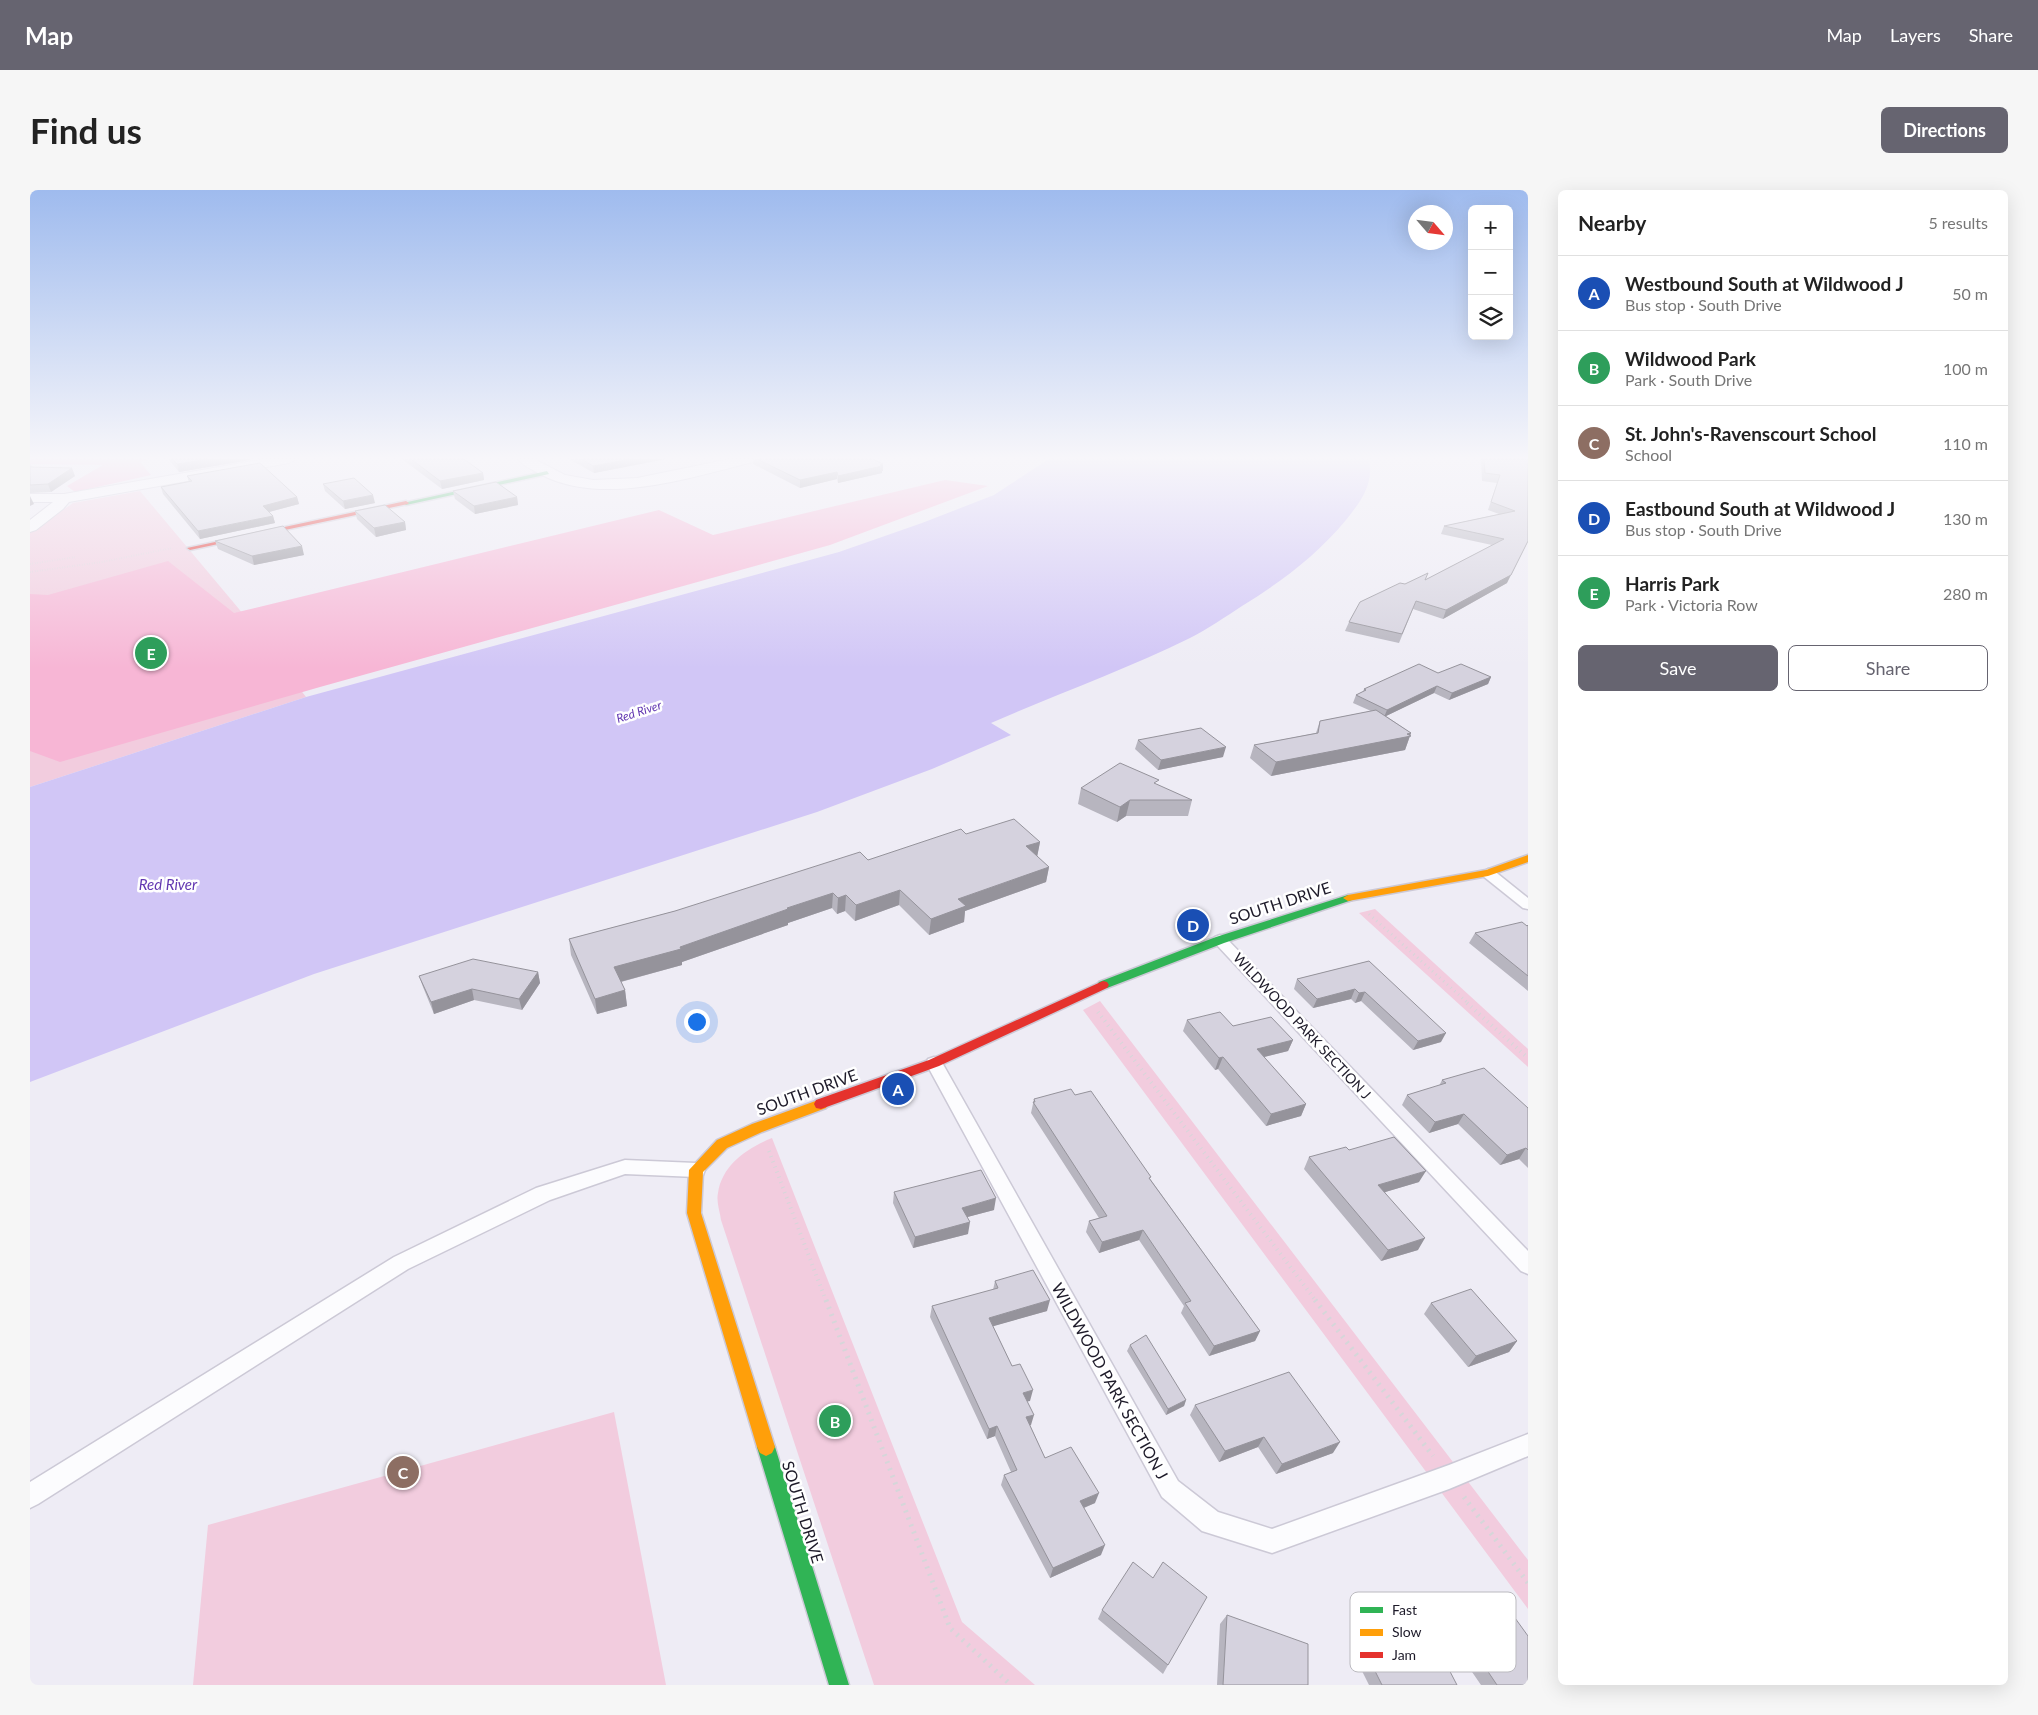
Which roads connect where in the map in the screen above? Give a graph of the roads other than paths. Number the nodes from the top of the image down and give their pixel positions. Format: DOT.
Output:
graph roads {
  1 [pos="282,529"];
  2 [pos="190,548"];
  3 [pos="1528,858"];
  4 [pos="1488,873"];
  5 [pos="1528,905"];
  6 [pos="1220,940"];
  7 [pos="934,1063"];
  8 [pos="696,1170"];
  9 [pos="1528,1265"];
  10 [pos="1528,1445"];
  11 [pos="30,1496"];
  12 [pos="839,1685"];
  1 -- 2 [label="street"];
  3 -- 4 [label="street, SOUTH DRIVE"];
  4 -- 5 [label="lane"];
  4 -- 6 [label="street, SOUTH DRIVE"];
  6 -- 7 [label="street, SOUTH DRIVE"];
  6 -- 9 [label="lane, WILDWOOD PARK SECTION J"];
  7 -- 8 [label="street, SOUTH DRIVE"];
  7 -- 10 [label="lane, WILDWOOD PARK SECTION J"];
  8 -- 11 [label="lane"];
  8 -- 12 [label="street, SOUTH DRIVE"];
}
